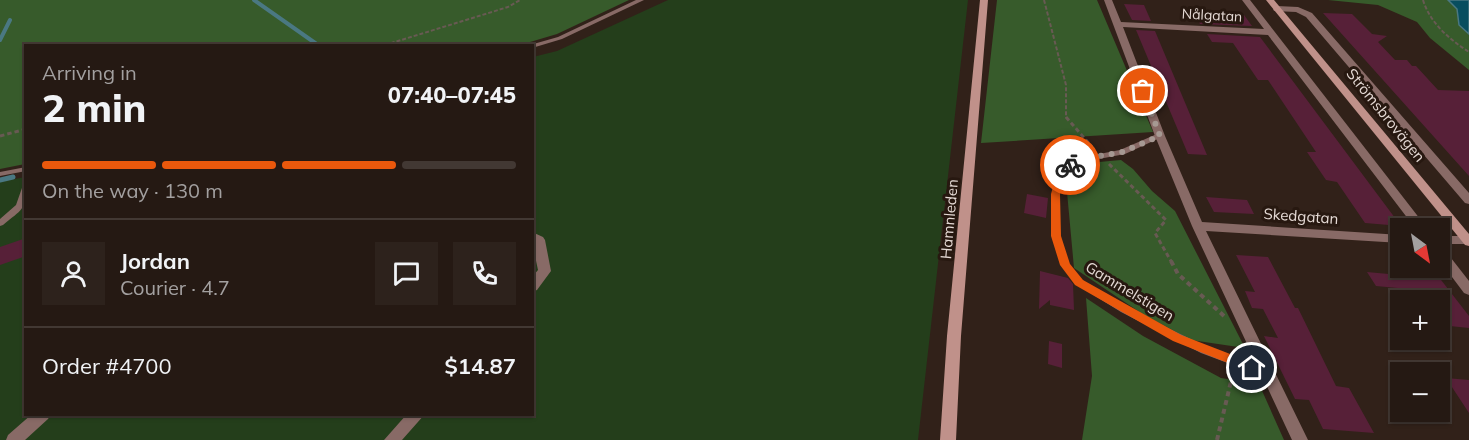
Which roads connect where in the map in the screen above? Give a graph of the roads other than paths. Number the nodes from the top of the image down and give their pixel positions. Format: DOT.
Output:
graph roads {
  1 [pos="641,0"];
  2 [pos="984,0"];
  3 [pos="1108,0"];
  4 [pos="1246,0"];
  5 [pos="1270,0"];
  6 [pos="1277,9"];
  7 [pos="1117,24"];
  8 [pos="1270,32"];
  9 [pos="534,45"];
  10 [pos="1160,136"];
  11 [pos="24,169"];
  12 [pos="0,174"];
  13 [pos="24,193"];
  14 [pos="1469,200"];
  15 [pos="1413,218"];
  16 [pos="0,223"];
  17 [pos="1198,226"];
  18 [pos="534,237"];
  19 [pos="1390,237"];
  20 [pos="1450,240"];
  21 [pos="1468,241"];
  22 [pos="1450,265"];
  23 [pos="534,285"];
  24 [pos="1469,290"];
  25 [pos="1269,374"];
  26 [pos="41,416"];
  27 [pos="415,416"];
  28 [pos="14,440"];
  29 [pos="392,440"];
  30 [pos="948,440"];
  31 [pos="1300,440"];
  1 -- 9 [label="lane"];
  2 -- 30 [label="main road, Hamnleden"];
  3 -- 7 [label="street"];
  4 -- 8 [label="street"];
  5 -- 6 [label="main road, Strömsbrovägen"];
  6 -- 14 [label="street, Strömsbrovägen"];
  6 -- 21 [label="main road, Strömsbrovägen"];
  7 -- 8 [label="street, Nålgatan"];
  7 -- 10 [label="street"];
  8 -- 15 [label="street"];
  10 -- 17 [label="street"];
  10 -- 25 [label="lane, Gammelstigen"];
  11 -- 12 [label="lane"];
  13 -- 16 [label="lane"];
  17 -- 19 [label="street, Skedgatan"];
  17 -- 25 [label="street"];
  18 -- 23 [label="street"];
  20 -- 21 [label="street"];
  22 -- 24 [label="street"];
  25 -- 31 [label="street"];
  26 -- 28 [label="street"];
  27 -- 29 [label="street"];
}
